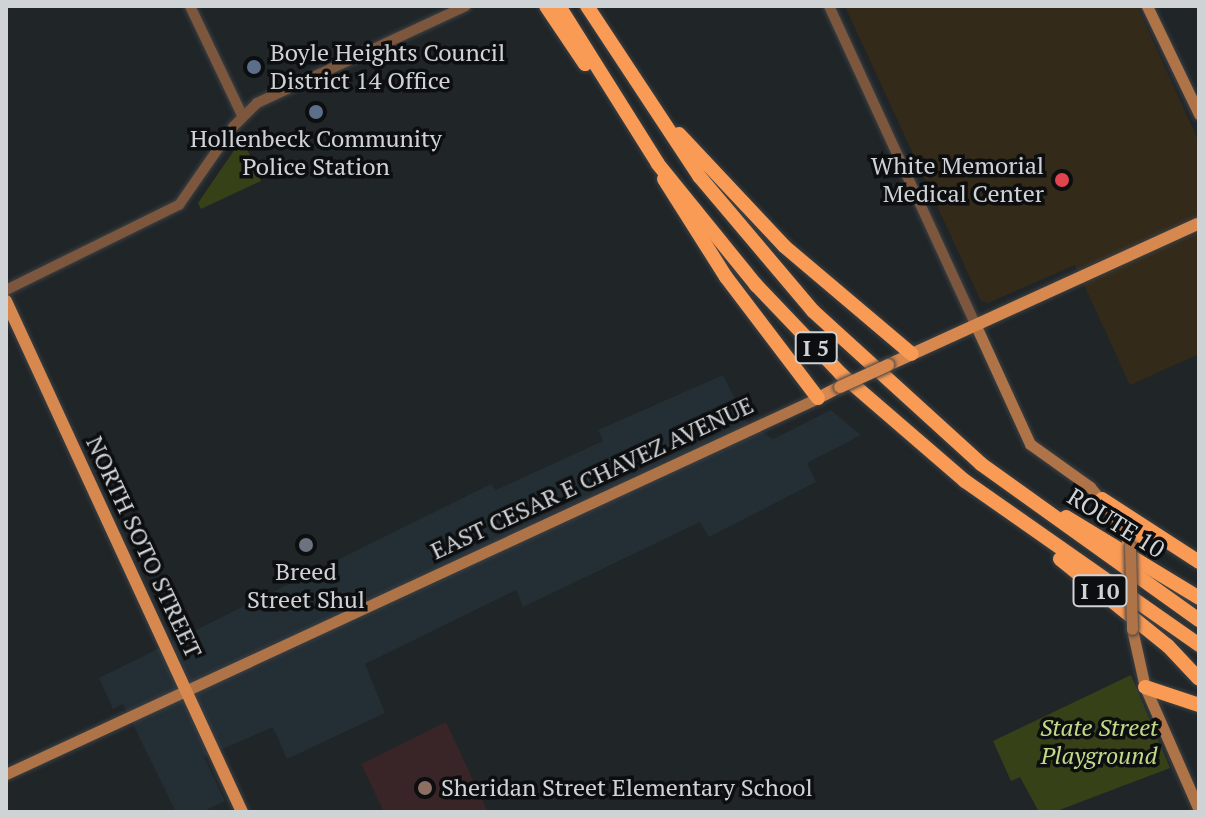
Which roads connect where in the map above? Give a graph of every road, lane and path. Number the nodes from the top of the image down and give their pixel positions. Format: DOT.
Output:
graph roads {
  1 [pos="190,6"];
  2 [pos="466,6"];
  3 [pos="546,6"];
  4 [pos="559,6"];
  5 [pos="587,6"];
  6 [pos="829,6"];
  7 [pos="1147,6"];
  8 [pos="629,76"];
  9 [pos="608,91"];
  10 [pos="1199,114"];
  11 [pos="242,115"];
  12 [pos="658,164"];
  13 [pos="1197,224"];
  14 [pos="6,290"];
  15 [pos="6,301"];
  16 [pos="976,326"];
  17 [pos="912,354"];
  18 [pos="818,398"];
  19 [pos="1010,486"];
  20 [pos="1102,499"];
  21 [pos="999,506"];
  22 [pos="1162,538"];
  23 [pos="1129,544"];
  24 [pos="1199,562"];
  25 [pos="1199,598"];
  26 [pos="1199,620"];
  27 [pos="1199,645"];
  28 [pos="1199,679"];
  29 [pos="1145,687"];
  30 [pos="186,690"];
  31 [pos="1195,703"];
  32 [pos="6,774"];
  33 [pos="1199,810"];
  34 [pos="242,812"];
  1 -- 11 [label="street"];
  2 -- 11 [label="street"];
  3 -- 9 [label="highway"];
  4 -- 9 [label="highway, I 5"];
  5 -- 8 [label="highway, I 5"];
  6 -- 16 [label="street"];
  7 -- 10 [label="main road"];
  8 -- 17 [label="highway"];
  8 -- 19 [label="highway, I 5"];
  9 -- 12 [label="highway, I 5"];
  11 -- 14 [label="street"];
  12 -- 18 [label="highway"];
  12 -- 21 [label="highway, I 5"];
  13 -- 16 [label="main road, EAST CESAR E CHAVEZ AVENUE"];
  15 -- 30 [label="main road, NORTH SOTO STREET"];
  16 -- 17 [label="main road, EAST CESAR E CHAVEZ AVENUE"];
  16 -- 20 [label="main road"];
  17 -- 18 [label="main road, EAST CESAR E CHAVEZ AVENUE, bridge"];
  18 -- 30 [label="main road, EAST CESAR E CHAVEZ AVENUE"];
  19 -- 25 [label="highway, ROUTE 10 / I 10"];
  19 -- 26 [label="highway, I 5"];
  20 -- 22 [label="highway"];
  20 -- 23 [label="main road"];
  21 -- 27 [label="highway, I 5"];
  21 -- 28 [label="highway, I 10"];
  22 -- 23 [label="highway"];
  22 -- 24 [label="highway"];
  23 -- 29 [label="main road, bridge"];
  29 -- 31 [label="highway"];
  29 -- 33 [label="main road"];
  30 -- 32 [label="main road, EAST CESAR E CHAVEZ AVENUE"];
  30 -- 34 [label="main road, NORTH SOTO STREET"];
}
